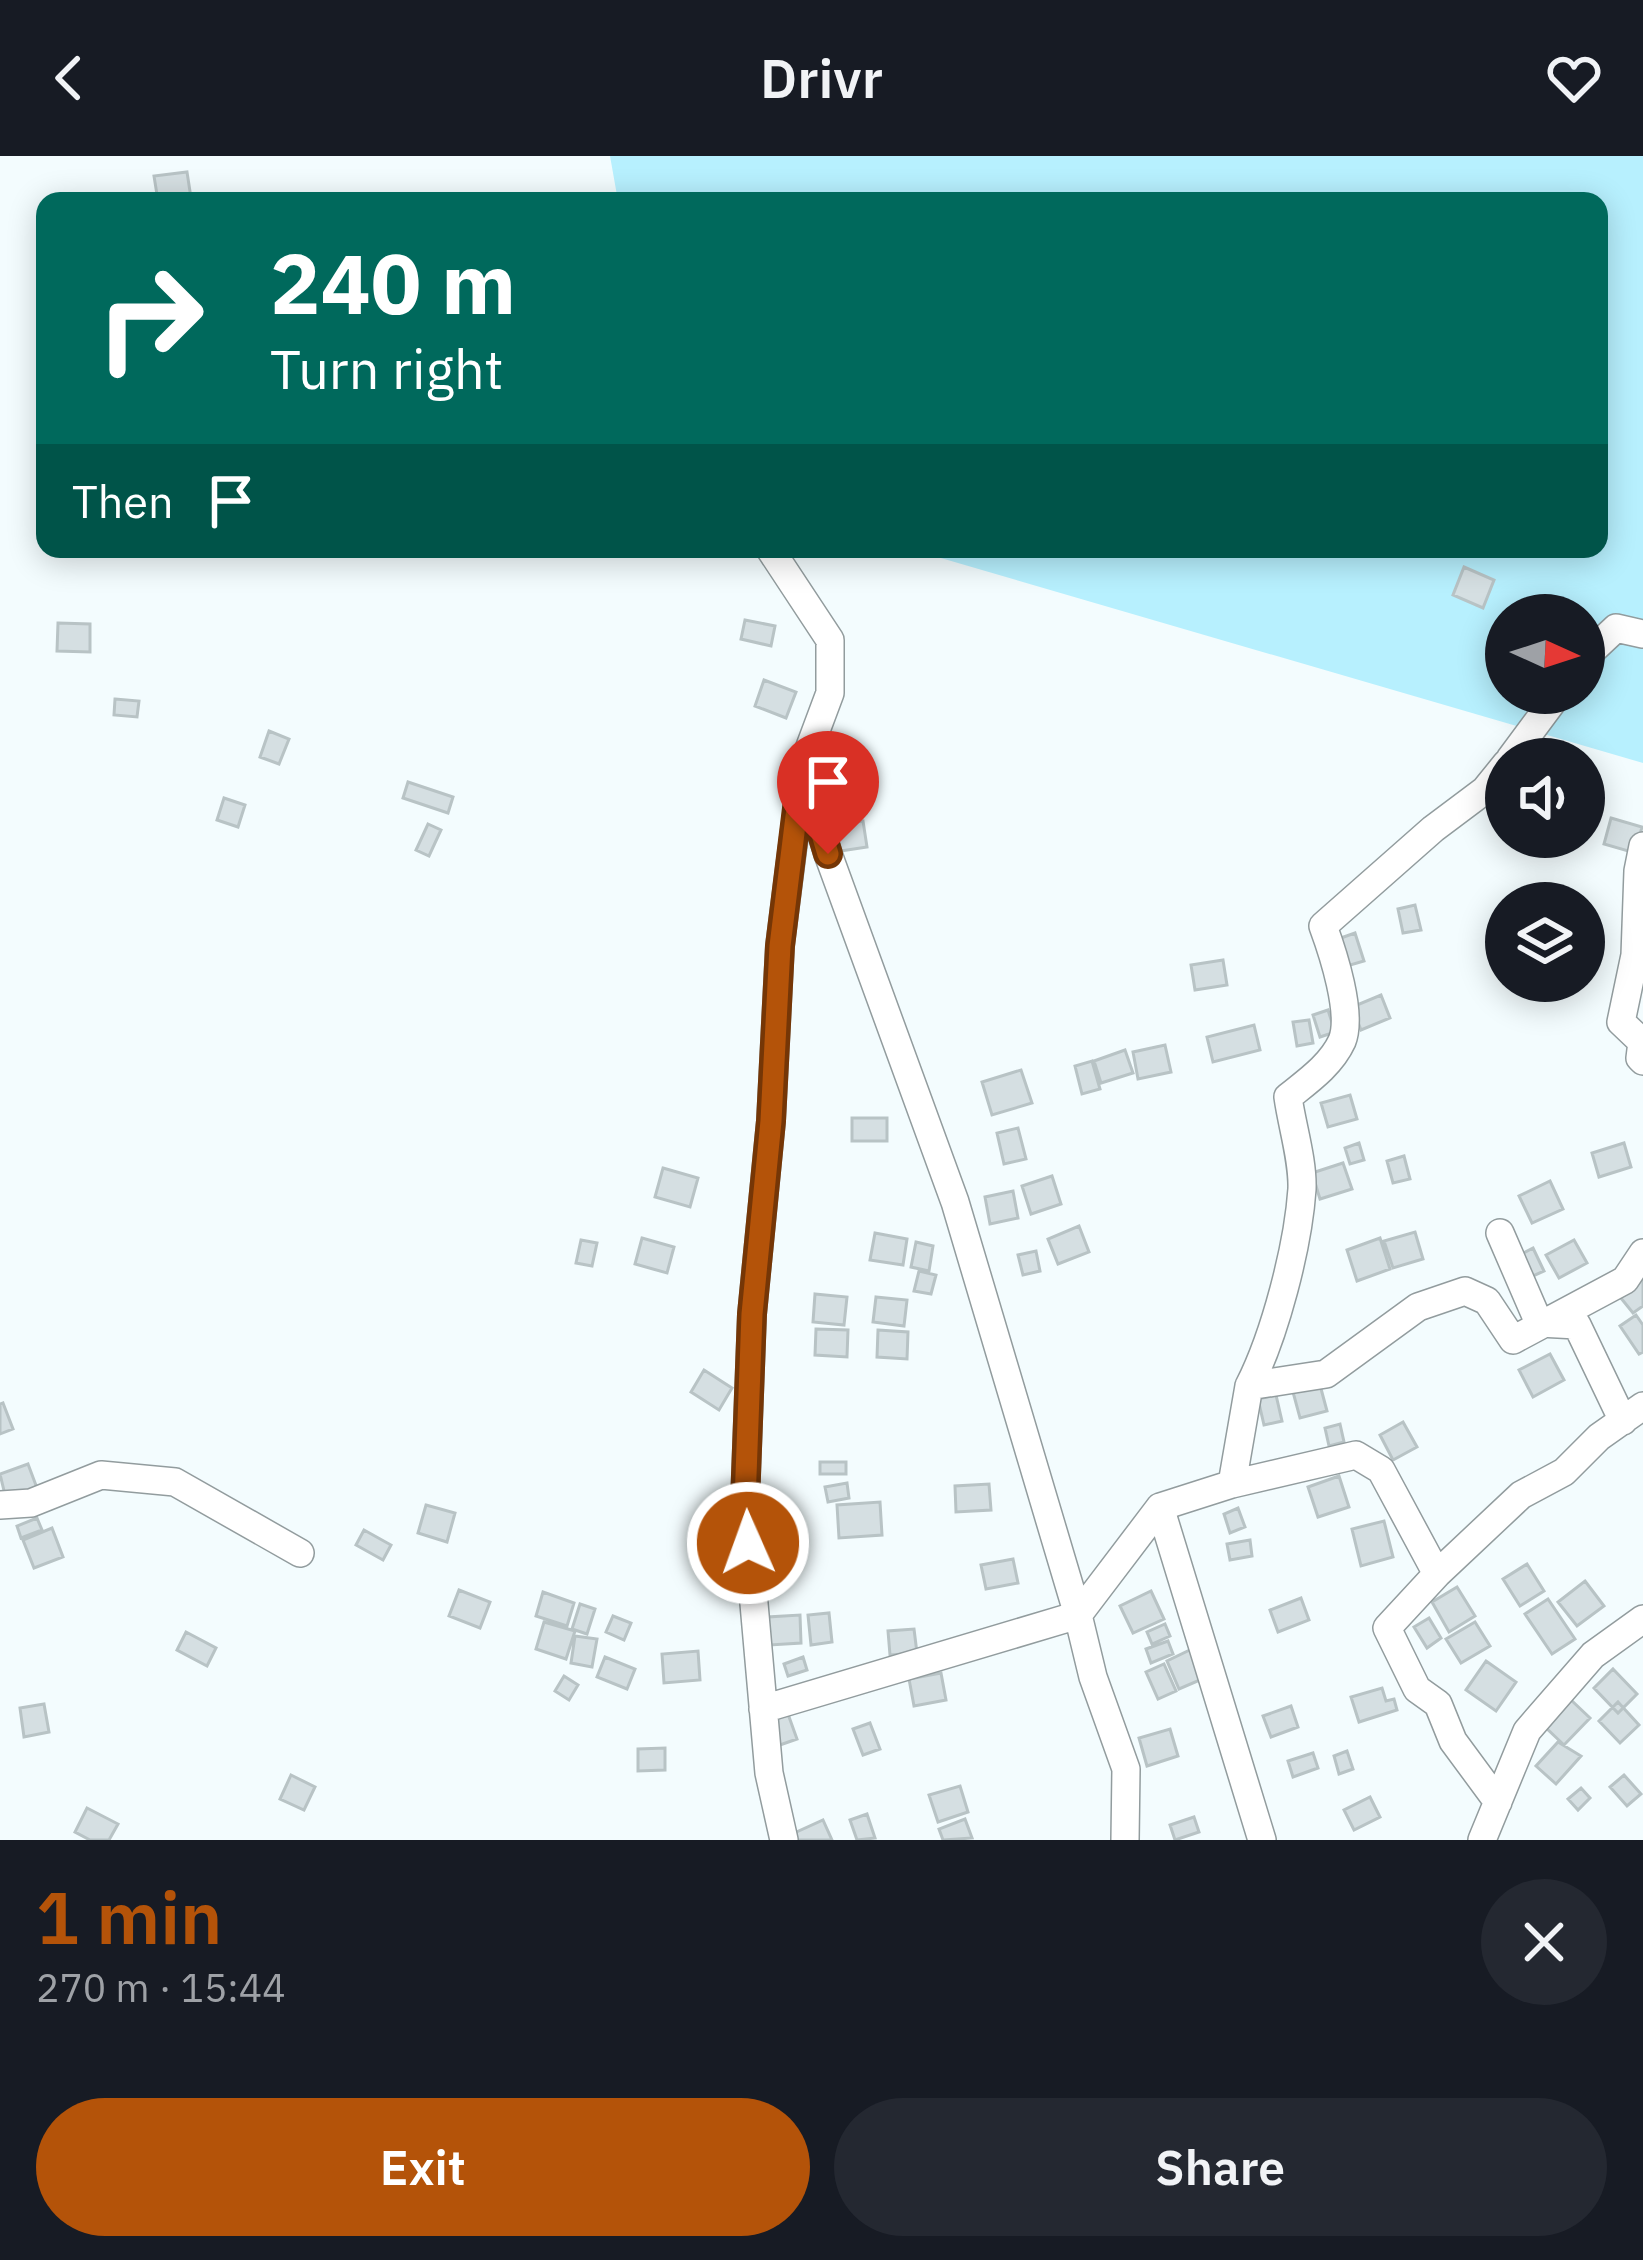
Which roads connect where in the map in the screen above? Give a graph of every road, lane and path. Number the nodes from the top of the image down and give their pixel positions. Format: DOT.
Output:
graph roads {
  1 [pos="776,558"];
  2 [pos="1643,634"];
  3 [pos="1605,638"];
  4 [pos="802,768"];
  5 [pos="1485,791"];
  6 [pos="1643,846"];
  7 [pos="1639,959"];
  8 [pos="1643,1061"];
  9 [pos="1500,1233"];
  10 [pos="1643,1253"];
  11 [pos="1539,1323"];
  12 [pos="1249,1386"];
  13 [pos="1633,1414"];
  14 [pos="1232,1484"];
  15 [pos="0,1505"];
  16 [pos="1160,1507"];
  17 [pos="299,1552"];
  18 [pos="1437,1574"];
  19 [pos="1078,1616"];
  20 [pos="1643,1619"];
  21 [pos="763,1708"];
  22 [pos="1498,1802"];
  23 [pos="784,1840"];
  24 [pos="1125,1840"];
  25 [pos="1262,1840"];
  26 [pos="1482,1840"];
  1 -- 4 [label="street"];
  2 -- 3 [label="street"];
  4 -- 19 [label="street"];
  4 -- 21 [label="street"];
  5 -- 12 [label="street"];
  6 -- 7 [label="street"];
  7 -- 8 [label="street"];
  9 -- 11 [label="street"];
  10 -- 11 [label="street"];
  11 -- 12 [label="street"];
  11 -- 13 [label="street"];
  12 -- 14 [label="street"];
  13 -- 18 [label="street"];
  14 -- 16 [label="street"];
  14 -- 18 [label="street"];
  15 -- 17 [label="street"];
  16 -- 19 [label="street"];
  16 -- 25 [label="street"];
  18 -- 22 [label="street"];
  19 -- 21 [label="street"];
  19 -- 24 [label="street"];
  20 -- 22 [label="street"];
  21 -- 23 [label="street"];
  22 -- 26 [label="street"];
}
